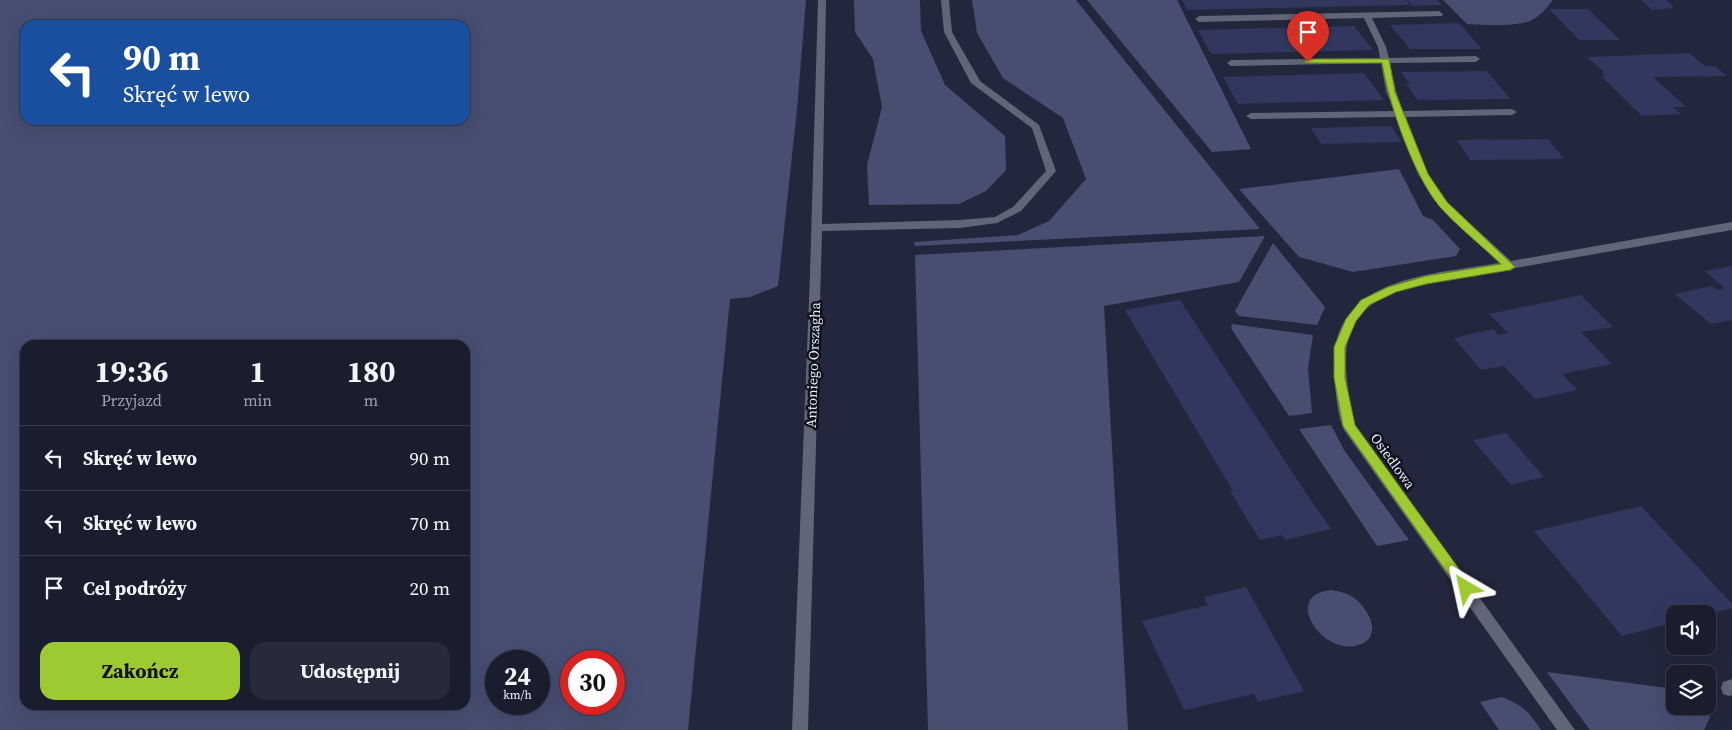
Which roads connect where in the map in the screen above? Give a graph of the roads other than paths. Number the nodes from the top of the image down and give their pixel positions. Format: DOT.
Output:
graph roads {
  1 [pos="822,0"];
  2 [pos="945,0"];
  3 [pos="1439,14"];
  4 [pos="1367,16"];
  5 [pos="1200,19"];
  6 [pos="1476,59"];
  7 [pos="1386,60"];
  8 [pos="1231,63"];
  9 [pos="1512,112"];
  10 [pos="1400,114"];
  11 [pos="1251,116"];
  12 [pos="1732,226"];
  13 [pos="818,228"];
  14 [pos="1510,267"];
  15 [pos="800,730"];
  16 [pos="1567,730"];
  1 -- 13 [label="street, Antoniego Orszagha"];
  2 -- 13 [label="street"];
  3 -- 4 [label="street"];
  4 -- 5 [label="street"];
  4 -- 7 [label="street"];
  6 -- 7 [label="street"];
  7 -- 8 [label="street"];
  7 -- 10 [label="street"];
  9 -- 10 [label="street"];
  10 -- 11 [label="street"];
  10 -- 14 [label="street"];
  12 -- 14 [label="street, Osiedlowa"];
  13 -- 15 [label="street, Antoniego Orszagha"];
  14 -- 16 [label="street, Osiedlowa"];
}
